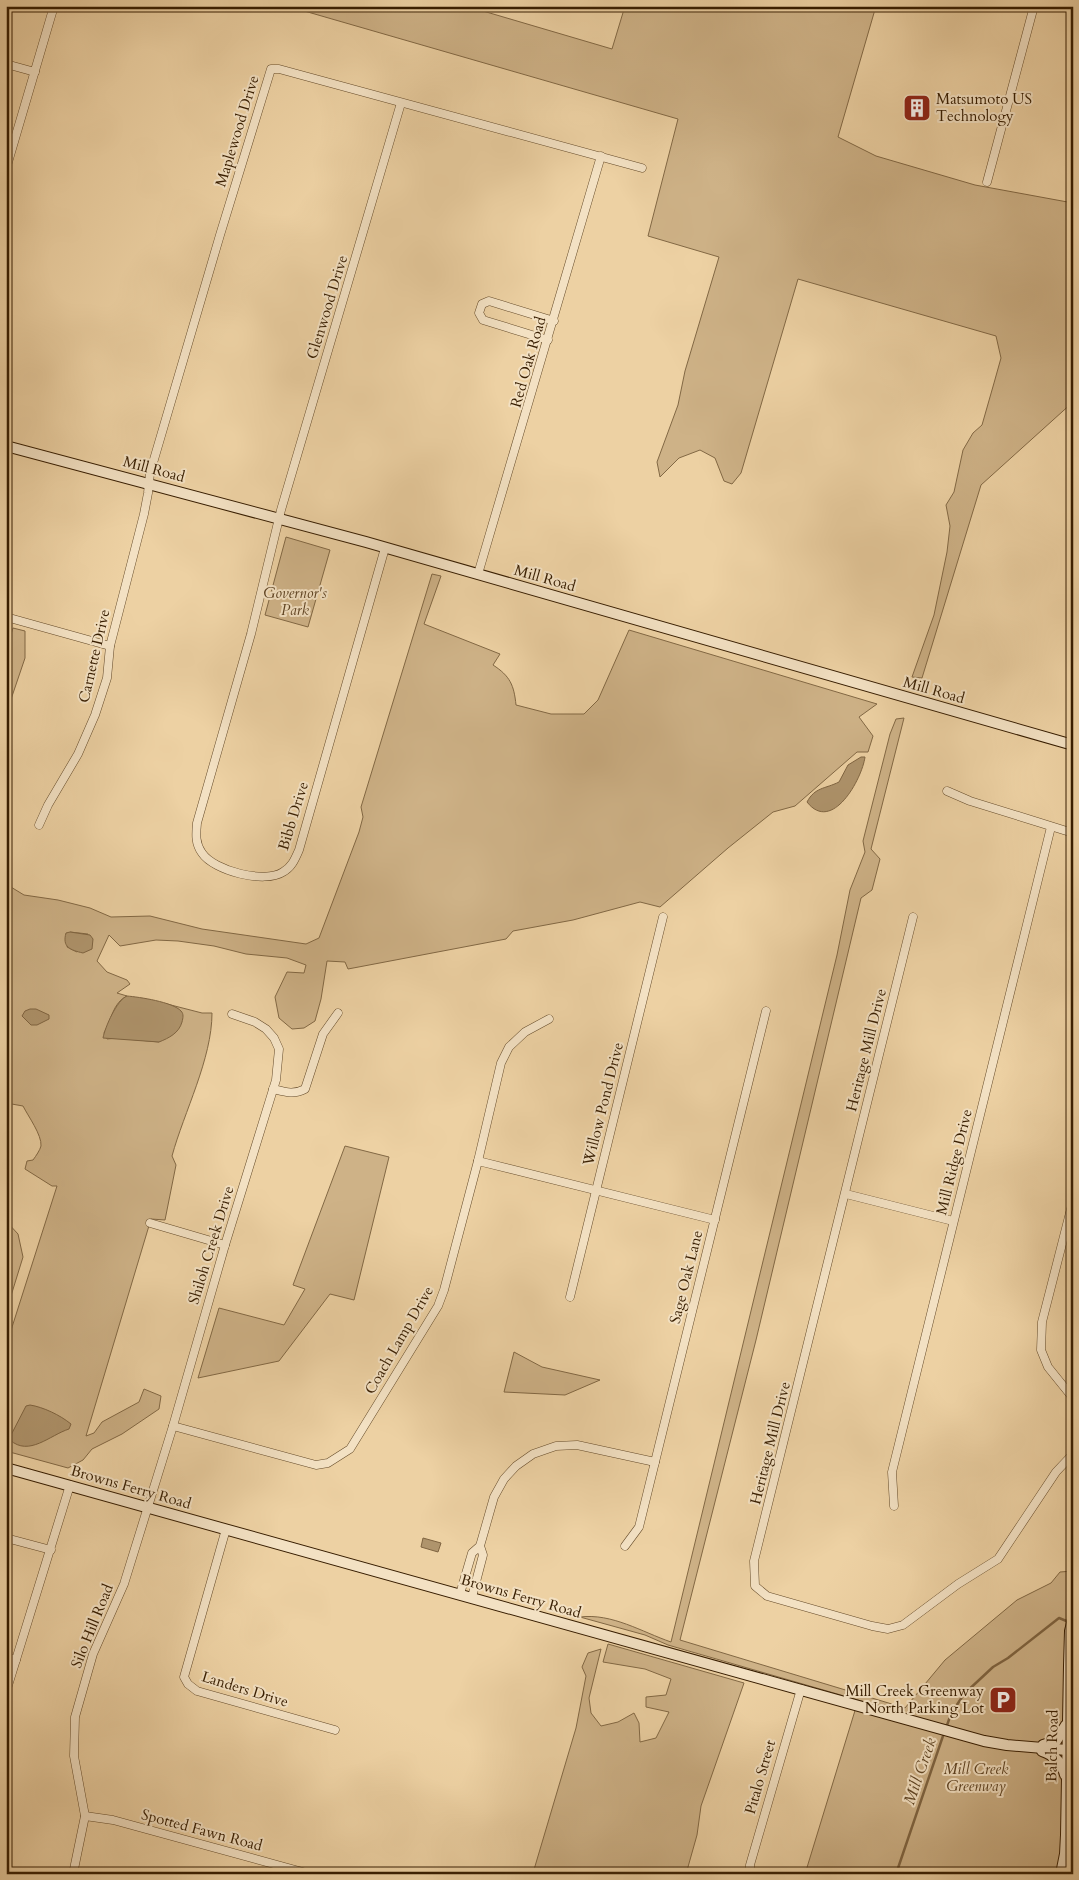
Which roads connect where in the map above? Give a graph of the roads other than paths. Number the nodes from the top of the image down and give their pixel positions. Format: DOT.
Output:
graph roads {
  1 [pos="54,6"];
  2 [pos="1034,6"];
  3 [pos="6,64"];
  4 [pos="35,72"];
  5 [pos="401,103"];
  6 [pos="601,156"];
  7 [pos="642,168"];
  8 [pos="6,169"];
  9 [pos="986,182"];
  10 [pos="554,321"];
  11 [pos="548,340"];
  12 [pos="6,446"];
  13 [pos="148,483"];
  14 [pos="279,519"];
  15 [pos="385,548"];
  16 [pos="478,574"];
  17 [pos="6,617"];
  18 [pos="110,646"];
  19 [pos="1073,745"];
  20 [pos="947,791"];
  21 [pos="39,825"];
  22 [pos="1051,827"];
  23 [pos="1073,833"];
  24 [pos="663,917"];
  25 [pos="913,917"];
  26 [pos="766,1011"];
  27 [pos="338,1013"];
  28 [pos="232,1014"];
  29 [pos="549,1019"];
  30 [pos="274,1089"];
  31 [pos="478,1161"];
  32 [pos="596,1189"];
  33 [pos="846,1194"];
  34 [pos="1073,1201"];
  35 [pos="715,1220"];
  36 [pos="953,1221"];
  37 [pos="150,1223"];
  38 [pos="225,1245"];
  39 [pos="570,1297"];
  40 [pos="1073,1398"];
  41 [pos="173,1426"];
  42 [pos="1073,1454"];
  43 [pos="655,1462"];
  44 [pos="6,1468"];
  45 [pos="70,1485"];
  46 [pos="894,1506"];
  47 [pos="146,1507"];
  48 [pos="226,1529"];
  49 [pos="6,1538"];
  50 [pos="480,1546"];
  51 [pos="625,1546"];
  52 [pos="51,1550"];
  53 [pos="460,1594"];
  54 [pos="472,1598"];
  55 [pos="1073,1619"];
  56 [pos="6,1657"];
  57 [pos="16,1660"];
  58 [pos="801,1689"];
  59 [pos="6,1692"];
  60 [pos="1068,1723"];
  61 [pos="335,1730"];
  62 [pos="1029,1746"];
  63 [pos="1067,1750"];
  64 [pos="1067,1783"];
  65 [pos="85,1816"];
  66 [pos="288,1871"];
  67 [pos="73,1874"];
  68 [pos="310,1874"];
  69 [pos="750,1874"];
  70 [pos="1061,1874"];
  1 -- 4 [label="street"];
  2 -- 9 [label="street"];
  3 -- 4 [label="street"];
  4 -- 8 [label="street"];
  5 -- 6 [label="street, Maplewood Drive"];
  5 -- 13 [label="street, Maplewood Drive"];
  5 -- 14 [label="street, Glenwood Drive"];
  6 -- 7 [label="street, Maplewood Drive"];
  6 -- 10 [label="street, Red Oak Road"];
  10 -- 11 [label="street, Red Oak Road"];
  10 -- 11 [label="street"];
  11 -- 16 [label="street, Red Oak Road"];
  12 -- 13 [label="street, Mill Road"];
  13 -- 14 [label="street, Mill Road"];
  13 -- 18 [label="street, Carnette Drive"];
  14 -- 15 [label="street, Mill Road"];
  14 -- 15 [label="street, Bibb Drive"];
  15 -- 16 [label="street, Mill Road"];
  16 -- 19 [label="street, Mill Road"];
  17 -- 18 [label="street"];
  18 -- 21 [label="street, Carnette Drive"];
  20 -- 22 [label="street"];
  22 -- 23 [label="street"];
  22 -- 36 [label="street, Mill Ridge Drive"];
  24 -- 32 [label="street, Willow Pond Drive"];
  25 -- 33 [label="street, Heritage Mill Drive"];
  26 -- 35 [label="street, Sage Oak Lane"];
  27 -- 30 [label="street"];
  28 -- 30 [label="street, Shiloh Creek Drive"];
  29 -- 31 [label="street, Coach Lamp Drive"];
  30 -- 38 [label="street, Shiloh Creek Drive"];
  31 -- 32 [label="street"];
  31 -- 41 [label="street, Coach Lamp Drive"];
  32 -- 35 [label="street"];
  32 -- 39 [label="street, Willow Pond Drive"];
  33 -- 36 [label="street"];
  33 -- 42 [label="street, Heritage Mill Drive"];
  34 -- 40 [label="street"];
  35 -- 43 [label="street, Sage Oak Lane"];
  36 -- 46 [label="street, Mill Ridge Drive"];
  37 -- 38 [label="street"];
  38 -- 41 [label="street, Shiloh Creek Drive"];
  41 -- 47 [label="street, Shiloh Creek Drive"];
  43 -- 50 [label="street"];
  43 -- 51 [label="street, Sage Oak Lane"];
  44 -- 45 [label="street, Browns Ferry Road"];
  45 -- 47 [label="street, Browns Ferry Road"];
  45 -- 52 [label="street"];
  47 -- 48 [label="street, Browns Ferry Road"];
  47 -- 65 [label="street, Silo Hill Road"];
  48 -- 53 [label="street, Browns Ferry Road"];
  48 -- 61 [label="street, Landers Drive"];
  49 -- 52 [label="street"];
  50 -- 53 [label="street"];
  50 -- 54 [label="street"];
  52 -- 57 [label="street"];
  53 -- 54 [label="street, Browns Ferry Road"];
  54 -- 58 [label="street, Browns Ferry Road"];
  55 -- 60 [label="street, Balch Road"];
  56 -- 57 [label="street"];
  57 -- 59 [label="street"];
  58 -- 62 [label="street, Browns Ferry Road"];
  58 -- 69 [label="street, Pitalo Street"];
  60 -- 62 [label="street, Browns Ferry Road"];
  60 -- 63 [label="street, Balch Road"];
  62 -- 63 [label="street, Browns Ferry Road"];
  62 -- 64 [label="street, Browns Ferry Road"];
  63 -- 64 [label="street, Balch Road"];
  64 -- 70 [label="street, Balch Road"];
  65 -- 66 [label="street, Spotted Fawn Road"];
  65 -- 67 [label="street, Silo Hill Road"];
  66 -- 68 [label="street, Spotted Fawn Road"];
}
